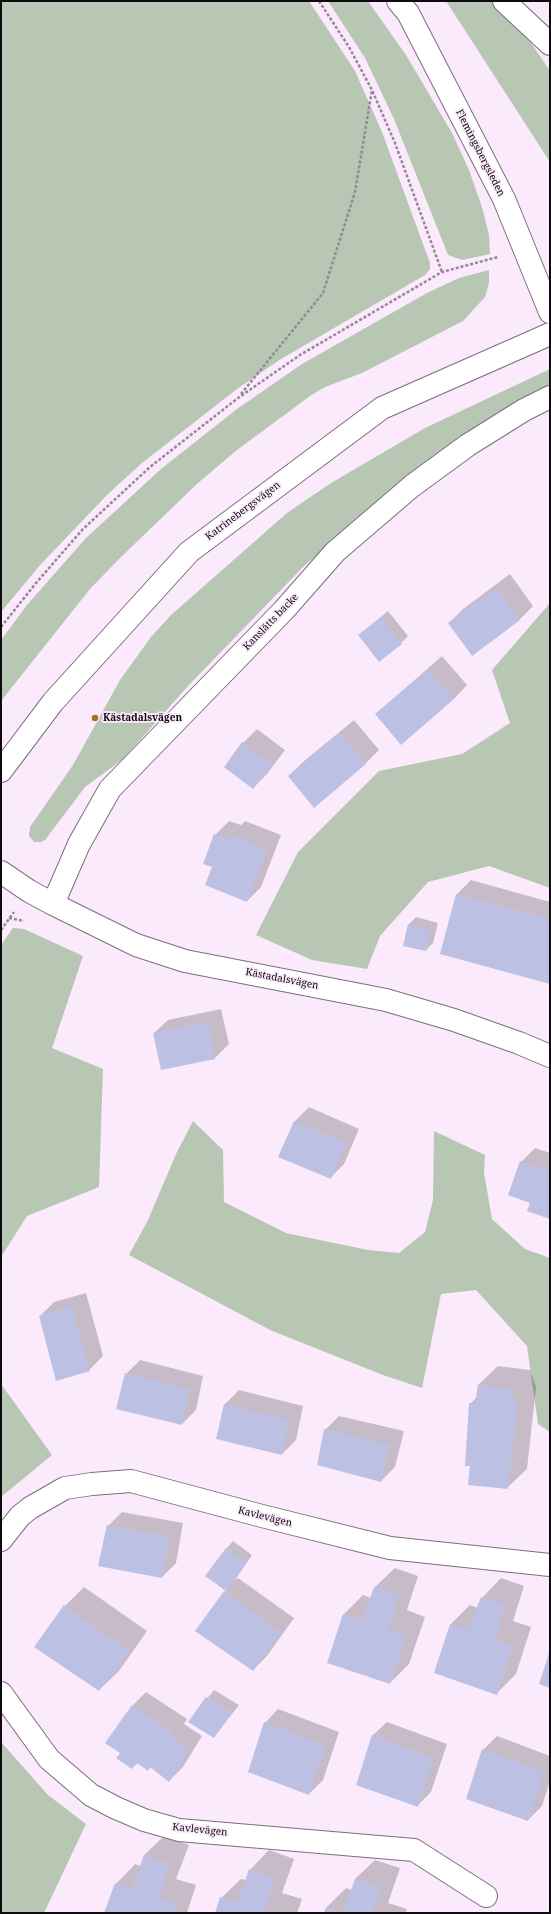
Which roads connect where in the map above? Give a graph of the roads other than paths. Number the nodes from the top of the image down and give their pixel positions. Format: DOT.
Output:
graph roads {
  1 [pos="398,1"];
  2 [pos="504,1"];
  3 [pos="550,44"];
  4 [pos="550,312"];
  5 [pos="550,334"];
  6 [pos="550,397"];
  7 [pos="1,771"];
  8 [pos="1,872"];
  9 [pos="53,904"];
  10 [pos="550,1056"];
  11 [pos="1,1540"];
  12 [pos="550,1565"];
  13 [pos="1,1693"];
  14 [pos="486,1896"];
  1 -- 4 [label="street, Flemingsbergsleden"];
  2 -- 3 [label="street"];
  5 -- 7 [label="street, Katrinebergsvägen"];
  6 -- 9 [label="street, Kanslätts backe"];
  8 -- 9 [label="street, Kästadalsvägen"];
  9 -- 10 [label="street, Kästadalsvägen"];
  11 -- 12 [label="street, Kavlevägen"];
  13 -- 14 [label="street, Kavlevägen"];
}
